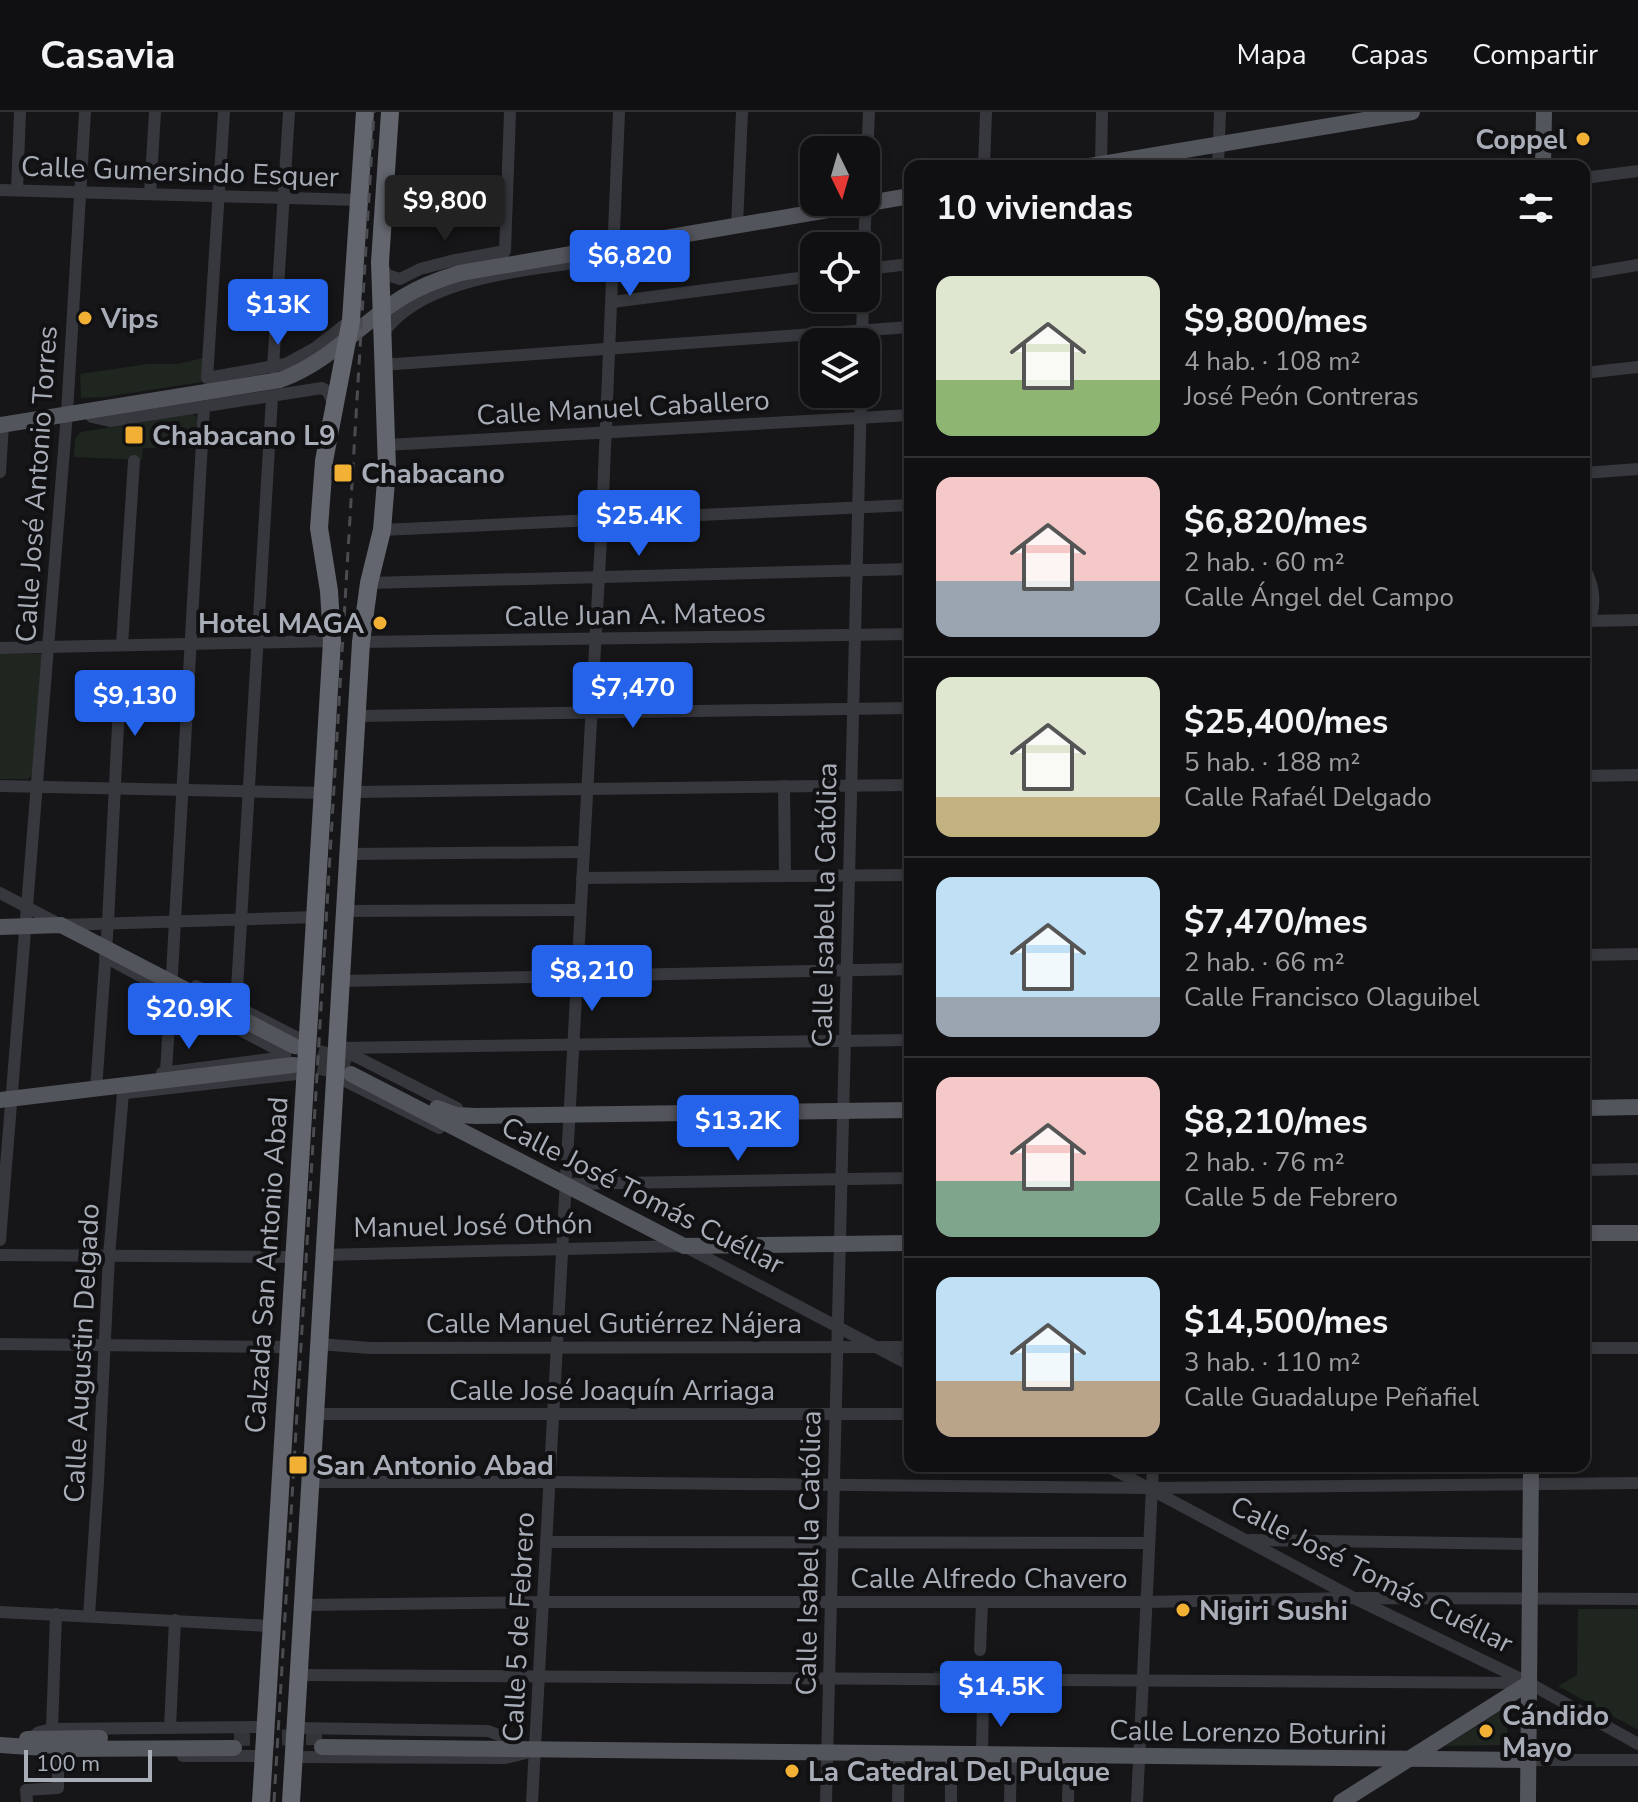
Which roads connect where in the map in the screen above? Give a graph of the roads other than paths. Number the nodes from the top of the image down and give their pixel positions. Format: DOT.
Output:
graph roads {
  1 [pos="20,112"];
  2 [pos="85,112"];
  3 [pos="155,112"];
  4 [pos="224,112"];
  5 [pos="289,112"];
  6 [pos="365,112"];
  7 [pos="390,112"];
  8 [pos="510,112"];
  9 [pos="619,112"];
  10 [pos="742,112"];
  11 [pos="869,112"];
  12 [pos="986,112"];
  13 [pos="1102,112"];
  14 [pos="1220,112"];
  15 [pos="1412,112"];
  16 [pos="1544,112"];
  17 [pos="1325,119"];
  18 [pos="868,136"];
  19 [pos="1219,145"];
  20 [pos="984,160"];
  21 [pos="1096,160"];
  22 [pos="1126,160"];
  23 [pos="1218,160"];
  24 [pos="1543,160"];
  25 [pos="1638,171"];
  26 [pos="1590,177"];
  27 [pos="0,190"];
  28 [pos="17,190"];
  29 [pos="81,192"];
  30 [pos="150,194"];
  31 [pos="218,196"];
  32 [pos="904,196"];
  33 [pos="284,197"];
  34 [pos="880,197"];
  35 [pos="359,200"];
  36 [pos="800,211"];
  37 [pos="737,225"];
  38 [pos="614,246"];
  39 [pos="380,262"];
  40 [pos="904,265"];
  41 [pos="1638,265"];
  42 [pos="880,267"];
  43 [pos="1590,273"];
  44 [pos="800,278"];
  45 [pos="612,302"];
  46 [pos="358,323"];
  47 [pos="904,328"];
  48 [pos="880,333"];
  49 [pos="381,338"];
  50 [pos="800,339"];
  51 [pos="610,349"];
  52 [pos="382,365"];
  53 [pos="1638,367"];
  54 [pos="273,368"];
  55 [pos="1590,372"];
  56 [pos="272,397"];
  57 [pos="204,407"];
  58 [pos="335,408"];
  59 [pos="861,408"];
  60 [pos="93,409"];
  61 [pos="67,413"];
  62 [pos="904,415"];
  63 [pos="861,418"];
  64 [pos="1,425"];
  65 [pos="605,432"];
  66 [pos="387,445"];
  67 [pos="134,461"];
  68 [pos="1638,469"];
  69 [pos="0,472"];
  70 [pos="1590,473"];
  71 [pos="904,505"];
  72 [pos="858,508"];
  73 [pos="602,520"];
  74 [pos="382,530"];
  75 [pos="904,569"];
  76 [pos="856,571"];
  77 [pos="598,577"];
  78 [pos="369,583"];
  79 [pos="1590,583"];
  80 [pos="1590,608"];
  81 [pos="1638,620"];
  82 [pos="1590,624"];
  83 [pos="904,634"];
  84 [pos="854,635"];
  85 [pos="595,638"];
  86 [pos="332,641"];
  87 [pos="257,642"];
  88 [pos="361,642"];
  89 [pos="191,643"];
  90 [pos="122,645"];
  91 [pos="49,647"];
  92 [pos="0,648"];
  93 [pos="120,686"];
  94 [pos="904,708"];
  95 [pos="852,709"];
  96 [pos="591,712"];
  97 [pos="356,716"];
  98 [pos="1638,775"];
  99 [pos="1590,776"];
  100 [pos="904,785"];
  101 [pos="0,786"];
  102 [pos="784,786"];
  103 [pos="851,786"];
  104 [pos="38,787"];
  105 [pos="114,788"];
  106 [pos="586,789"];
  107 [pos="182,790"];
  108 [pos="247,791"];
  109 [pos="352,792"];
  110 [pos="323,793"];
  111 [pos="583,852"];
  112 [pos="348,854"];
  113 [pos="849,875"];
  114 [pos="904,875"];
  115 [pos="785,876"];
  116 [pos="582,878"];
  117 [pos="0,893"];
  118 [pos="26,906"];
  119 [pos="580,910"];
  120 [pos="345,911"];
  121 [pos="316,917"];
  122 [pos="240,920"];
  123 [pos="108,922"];
  124 [pos="175,922"];
  125 [pos="61,925"];
  126 [pos="0,927"];
  127 [pos="24,927"];
  128 [pos="106,949"];
  129 [pos="1638,954"];
  130 [pos="1590,955"];
  131 [pos="904,969"];
  132 [pos="847,971"];
  133 [pos="172,974"];
  134 [pos="576,977"];
  135 [pos="340,981"];
  136 [pos="171,992"];
  137 [pos="236,1006"];
  138 [pos="904,1040"];
  139 [pos="845,1041"];
  140 [pos="301,1044"];
  141 [pos="572,1045"];
  142 [pos="336,1048"];
  143 [pos="299,1069"];
  144 [pos="346,1071"];
  145 [pos="166,1072"];
  146 [pos="96,1089"];
  147 [pos="118,1090"];
  148 [pos="5,1100"];
  149 [pos="1638,1107"];
  150 [pos="1590,1108"];
  151 [pos="904,1110"];
  152 [pos="843,1111"];
  153 [pos="569,1114"];
  154 [pos="531,1115"];
  155 [pos="1638,1169"];
  156 [pos="1590,1170"];
  157 [pos="2,1178"];
  158 [pos="904,1178"];
  159 [pos="841,1179"];
  160 [pos="566,1184"];
  161 [pos="1590,1233"];
  162 [pos="1638,1233"];
  163 [pos="0,1240"];
  164 [pos="904,1243"];
  165 [pos="840,1244"];
  166 [pos="684,1246"];
  167 [pos="562,1249"];
  168 [pos="0,1255"];
  169 [pos="324,1255"];
  170 [pos="109,1256"];
  171 [pos="294,1257"];
  172 [pos="838,1325"];
  173 [pos="0,1344"];
  174 [pos="319,1344"];
  175 [pos="105,1345"];
  176 [pos="557,1346"];
  177 [pos="838,1346"];
  178 [pos="289,1347"];
  179 [pos="876,1347"];
  180 [pos="904,1347"];
  181 [pos="1590,1348"];
  182 [pos="1638,1348"];
  183 [pos="904,1362"];
  184 [pos="836,1413"];
  185 [pos="315,1414"];
  186 [pos="553,1414"];
  187 [pos="904,1414"];
  188 [pos="1119,1472"];
  189 [pos="1153,1472"];
  190 [pos="1531,1472"];
  191 [pos="311,1482"];
  192 [pos="549,1482"];
  193 [pos="1638,1483"];
  194 [pos="1531,1484"];
  195 [pos="834,1485"];
  196 [pos="1152,1488"];
  197 [pos="1246,1540"];
  198 [pos="546,1542"];
  199 [pos="1149,1543"];
  200 [pos="833,1544"];
  201 [pos="1530,1544"];
  202 [pos="1354,1598"];
  203 [pos="1530,1598"];
  204 [pos="1638,1599"];
  205 [pos="543,1602"];
  206 [pos="831,1602"];
  207 [pos="982,1602"];
  208 [pos="1146,1602"];
  209 [pos="303,1605"];
  210 [pos="0,1612"];
  211 [pos="56,1614"];
  212 [pos="89,1616"];
  213 [pos="175,1620"];
  214 [pos="271,1626"];
  215 [pos="980,1650"];
  216 [pos="299,1675"];
  217 [pos="538,1677"];
  218 [pos="829,1677"];
  219 [pos="1143,1678"];
  220 [pos="1529,1683"];
  221 [pos="983,1702"];
  222 [pos="265,1727"];
  223 [pos="170,1728"];
  224 [pos="296,1728"];
  225 [pos="52,1729"];
  226 [pos="31,1738"];
  227 [pos="512,1740"];
  228 [pos="1632,1741"];
  229 [pos="3,1745"];
  230 [pos="58,1749"];
  231 [pos="536,1749"];
  232 [pos="827,1753"];
  233 [pos="899,1754"];
  234 [pos="951,1755"];
  235 [pos="982,1755"];
  236 [pos="1011,1755"];
  237 [pos="263,1756"];
  238 [pos="1069,1756"];
  239 [pos="294,1757"];
  240 [pos="1139,1757"];
  241 [pos="1410,1760"];
  242 [pos="1528,1760"];
  243 [pos="1621,1760"];
  244 [pos="1638,1760"];
  245 [pos="27,1802"];
  246 [pos="261,1802"];
  247 [pos="291,1802"];
  248 [pos="532,1802"];
  249 [pos="826,1802"];
  250 [pos="898,1802"];
  251 [pos="951,1802"];
  252 [pos="1010,1802"];
  253 [pos="1068,1802"];
  254 [pos="1137,1802"];
  255 [pos="1341,1802"];
  256 [pos="1528,1802"];
  1 -- 28 [label="street"];
  2 -- 29 [label="street, Calle José Antonio Torres"];
  3 -- 30 [label="street"];
  4 -- 31 [label="street"];
  5 -- 33 [label="street"];
  6 -- 35 [label="highway, Calzada San Antonio Abad"];
  7 -- 39 [label="highway, Calzada San Antonio Abad"];
  8 -- 39 [label="street"];
  9 -- 38 [label="street, Calle 5 de Febrero"];
  10 -- 37 [label="street"];
  11 -- 18 [label="street"];
  12 -- 20 [label="street"];
  13 -- 21 [label="street"];
  14 -- 19 [label="street"];
  15 -- 17 [label="main road"];
  16 -- 24 [label="main road"];
  17 -- 19 [label="main road"];
  19 -- 22 [label="main road"];
  19 -- 23 [label="street"];
  25 -- 26 [label="street"];
  27 -- 28 [label="street, Calle Gumersindo Esquer"];
  28 -- 29 [label="street, Calle Gumersindo Esquer"];
  29 -- 30 [label="street, Calle Gumersindo Esquer"];
  29 -- 61 [label="street, Calle José Antonio Torres"];
  30 -- 31 [label="street, Calle Gumersindo Esquer"];
  31 -- 33 [label="street, Calle Gumersindo Esquer"];
  31 -- 54 [label="street"];
  32 -- 34 [label="main road"];
  33 -- 35 [label="street, Calle Gumersindo Esquer"];
  33 -- 54 [label="street"];
  35 -- 46 [label="highway, Calzada San Antonio Abad"];
  36 -- 37 [label="main road"];
  37 -- 38 [label="main road"];
  38 -- 45 [label="street, Calle 5 de Febrero"];
  38 -- 46 [label="main road"];
  38 -- 49 [label="street"];
  39 -- 49 [label="highway, Calzada San Antonio Abad"];
  40 -- 42 [label="street"];
  41 -- 43 [label="street"];
  44 -- 45 [label="street"];
  45 -- 51 [label="street, Calle 5 de Febrero"];
  46 -- 54 [label="street"];
  46 -- 58 [label="highway, Calzada San Antonio Abad"];
  46 -- 60 [label="main road"];
  47 -- 48 [label="street"];
  49 -- 52 [label="highway, Calzada San Antonio Abad"];
  50 -- 51 [label="street"];
  51 -- 52 [label="street"];
  51 -- 65 [label="street, Calle 5 de Febrero"];
  52 -- 66 [label="highway, Calzada San Antonio Abad"];
  53 -- 55 [label="street"];
  56 -- 57 [label="street"];
  56 -- 58 [label="street"];
  56 -- 87 [label="street"];
  57 -- 60 [label="street"];
  57 -- 89 [label="street"];
  58 -- 86 [label="highway, Calzada San Antonio Abad"];
  59 -- 63 [label="street, Calle Isabel la Católica"];
  60 -- 61 [label="main road"];
  61 -- 64 [label="main road"];
  61 -- 91 [label="street, Calle José Antonio Torres"];
  62 -- 63 [label="street, Calle Manuel Caballero"];
  63 -- 65 [label="street, Calle Manuel Caballero"];
  63 -- 72 [label="street, Calle Isabel la Católica"];
  64 -- 69 [label="street"];
  65 -- 66 [label="street, Calle Manuel Caballero"];
  65 -- 73 [label="street, Calle 5 de Febrero"];
  66 -- 74 [label="highway, Calzada San Antonio Abad"];
  67 -- 90 [label="street"];
  68 -- 70 [label="street"];
  71 -- 72 [label="street"];
  72 -- 73 [label="street"];
  72 -- 76 [label="street, Calle Isabel la Católica"];
  73 -- 74 [label="street"];
  73 -- 77 [label="street, Calle 5 de Febrero"];
  74 -- 78 [label="highway, Calzada San Antonio Abad"];
  75 -- 76 [label="street"];
  76 -- 77 [label="street"];
  76 -- 84 [label="street, Calle Isabel la Católica"];
  77 -- 78 [label="street"];
  77 -- 85 [label="street, Calle 5 de Febrero"];
  78 -- 88 [label="highway, Calzada San Antonio Abad"];
  79 -- 80 [label="street"];
  81 -- 82 [label="street"];
  83 -- 84 [label="street, Calle Juan A. Mateos"];
  84 -- 85 [label="street, Calle Juan A. Mateos"];
  84 -- 95 [label="street, Calle Isabel la Católica"];
  85 -- 88 [label="street, Calle Juan A. Mateos"];
  85 -- 96 [label="street, Calle 5 de Febrero"];
  86 -- 87 [label="street"];
  86 -- 110 [label="highway, Calzada San Antonio Abad"];
  87 -- 89 [label="street"];
  87 -- 108 [label="street"];
  88 -- 97 [label="highway, Calzada San Antonio Abad"];
  89 -- 90 [label="street"];
  89 -- 107 [label="street"];
  90 -- 91 [label="street"];
  91 -- 92 [label="street"];
  91 -- 104 [label="street, Calle José Antonio Torres"];
  93 -- 105 [label="street"];
  94 -- 95 [label="street"];
  95 -- 96 [label="street"];
  95 -- 103 [label="street, Calle Isabel la Católica"];
  96 -- 97 [label="street"];
  96 -- 106 [label="street, Calle 5 de Febrero"];
  97 -- 109 [label="highway, Calzada San Antonio Abad"];
  98 -- 99 [label="street"];
  100 -- 103 [label="street"];
  101 -- 104 [label="street"];
  102 -- 103 [label="street"];
  102 -- 106 [label="street"];
  102 -- 115 [label="street"];
  103 -- 113 [label="street, Calle Isabel la Católica"];
  104 -- 105 [label="street"];
  104 -- 118 [label="street, Calle José Antonio Torres"];
  105 -- 107 [label="street"];
  105 -- 123 [label="street"];
  106 -- 109 [label="street"];
  106 -- 111 [label="street, Calle 5 de Febrero"];
  107 -- 108 [label="street"];
  107 -- 124 [label="street"];
  108 -- 110 [label="street"];
  108 -- 122 [label="street"];
  109 -- 112 [label="highway, Calzada San Antonio Abad"];
  110 -- 121 [label="highway, Calzada San Antonio Abad"];
  111 -- 112 [label="street"];
  111 -- 116 [label="street, Calle 5 de Febrero"];
  112 -- 120 [label="highway, Calzada San Antonio Abad"];
  113 -- 114 [label="street"];
  113 -- 115 [label="street"];
  113 -- 132 [label="street, Calle Isabel la Católica"];
  115 -- 116 [label="street"];
  116 -- 119 [label="street, Calle 5 de Febrero"];
  117 -- 118 [label="street"];
  118 -- 125 [label="street"];
  118 -- 127 [label="street, Calle José Antonio Torres"];
  119 -- 120 [label="street"];
  119 -- 134 [label="street, Calle 5 de Febrero"];
  120 -- 135 [label="highway, Calzada San Antonio Abad"];
  121 -- 122 [label="street"];
  121 -- 140 [label="highway, Calzada San Antonio Abad"];
  122 -- 124 [label="street"];
  122 -- 137 [label="street"];
  123 -- 124 [label="street"];
  123 -- 125 [label="street"];
  123 -- 128 [label="street"];
  124 -- 133 [label="street"];
  125 -- 127 [label="main road"];
  125 -- 128 [label="main road"];
  126 -- 127 [label="main road"];
  127 -- 148 [label="street, Calle José Antonio Torres"];
  128 -- 133 [label="street"];
  128 -- 136 [label="street"];
  128 -- 140 [label="main road"];
  128 -- 146 [label="street"];
  129 -- 130 [label="street"];
  131 -- 132 [label="street"];
  132 -- 134 [label="street"];
  132 -- 139 [label="street, Calle Isabel la Católica"];
  133 -- 137 [label="street"];
  134 -- 135 [label="street"];
  134 -- 141 [label="street, Calle 5 de Febrero"];
  135 -- 142 [label="highway, Calzada San Antonio Abad"];
  136 -- 145 [label="street"];
  136 -- 145 [label="street"];
  137 -- 140 [label="street"];
  138 -- 139 [label="street"];
  139 -- 141 [label="street"];
  139 -- 152 [label="street, Calle Isabel la Católica"];
  140 -- 143 [label="highway, Calzada San Antonio Abad"];
  141 -- 142 [label="street"];
  141 -- 153 [label="street, Calle 5 de Febrero"];
  142 -- 144 [label="highway, Calzada San Antonio Abad"];
  142 -- 154 [label="street"];
  143 -- 147 [label="main road"];
  143 -- 171 [label="highway, Calzada San Antonio Abad"];
  144 -- 154 [label="main road, Calle José Tomás Cuéllar"];
  144 -- 160 [label="main road, Calle José Tomás Cuéllar"];
  144 -- 169 [label="highway, Calzada San Antonio Abad"];
  145 -- 147 [label="street"];
  146 -- 147 [label="main road"];
  146 -- 148 [label="main road"];
  147 -- 170 [label="street, Calle Augustin Delgado"];
  148 -- 157 [label="street, Calle José Antonio Torres"];
  149 -- 150 [label="main road"];
  151 -- 152 [label="main road, Calle José Tomás Cuéllar"];
  152 -- 153 [label="main road, Calle José Tomás Cuéllar"];
  152 -- 159 [label="street, Calle Isabel la Católica"];
  153 -- 154 [label="main road, Calle José Tomás Cuéllar"];
  153 -- 160 [label="street, Calle 5 de Febrero"];
  155 -- 156 [label="street"];
  157 -- 163 [label="street, Calle José Antonio Torres"];
  158 -- 159 [label="street"];
  159 -- 160 [label="street"];
  159 -- 165 [label="street, Calle Isabel la Católica"];
  160 -- 166 [label="main road, Calle José Tomás Cuéllar"];
  160 -- 167 [label="street, Calle 5 de Febrero"];
  161 -- 162 [label="main road"];
  164 -- 165 [label="main road, Manuel José Othón"];
  165 -- 166 [label="main road, Manuel José Othón"];
  165 -- 172 [label="street, Calle Isabel la Católica"];
  166 -- 167 [label="street, Manuel José Othón"];
  166 -- 172 [label="street, Calle José Tomás Cuéllar"];
  167 -- 169 [label="street, Manuel José Othón"];
  167 -- 176 [label="street, Calle 5 de Febrero"];
  168 -- 170 [label="street"];
  169 -- 174 [label="highway, Calzada San Antonio Abad"];
  170 -- 171 [label="street"];
  170 -- 175 [label="street, Calle Augustin Delgado"];
  171 -- 178 [label="highway, Calzada San Antonio Abad"];
  172 -- 177 [label="street, Calle Isabel la Católica"];
  172 -- 179 [label="street, Calle José Tomás Cuéllar"];
  173 -- 175 [label="street"];
  174 -- 176 [label="street, Calle Manuel Gutiérrez Nájera"];
  174 -- 185 [label="highway, Calzada San Antonio Abad"];
  175 -- 178 [label="street"];
  175 -- 212 [label="street, Calle Augustin Delgado"];
  176 -- 177 [label="street, Calle Manuel Gutiérrez Nájera"];
  176 -- 186 [label="street, Calle 5 de Febrero"];
  177 -- 179 [label="street, Calle Manuel Gutiérrez Nájera"];
  177 -- 184 [label="street, Calle Isabel la Católica"];
  178 -- 214 [label="highway, Calzada San Antonio Abad"];
  179 -- 180 [label="street, Calle Manuel Gutiérrez Nájera"];
  179 -- 183 [label="street, Calle José Tomás Cuéllar"];
  181 -- 182 [label="street"];
  184 -- 186 [label="street, Calle José Joaquín Arriaga"];
  184 -- 187 [label="street, Calle José Joaquín Arriaga"];
  184 -- 195 [label="street, Calle Isabel la Católica"];
  185 -- 186 [label="street, Calle José Joaquín Arriaga"];
  185 -- 191 [label="highway, Calzada San Antonio Abad"];
  186 -- 192 [label="street, Calle 5 de Febrero"];
  188 -- 196 [label="street, Calle José Tomás Cuéllar"];
  189 -- 196 [label="street"];
  190 -- 194 [label="main road"];
  191 -- 192 [label="street"];
  191 -- 209 [label="highway, Calzada San Antonio Abad"];
  192 -- 195 [label="street"];
  192 -- 198 [label="street, Calle 5 de Febrero"];
  193 -- 194 [label="street"];
  194 -- 196 [label="street"];
  194 -- 201 [label="main road"];
  195 -- 196 [label="street"];
  195 -- 200 [label="street, Calle Isabel la Católica"];
  196 -- 197 [label="street, Calle José Tomás Cuéllar"];
  196 -- 199 [label="street"];
  197 -- 201 [label="street"];
  197 -- 202 [label="street, Calle José Tomás Cuéllar"];
  198 -- 200 [label="street"];
  198 -- 205 [label="street, Calle 5 de Febrero"];
  199 -- 200 [label="street"];
  199 -- 208 [label="street"];
  200 -- 206 [label="street, Calle Isabel la Católica"];
  201 -- 203 [label="main road"];
  202 -- 203 [label="street, Calle Alfredo Chavero"];
  202 -- 208 [label="street, Calle Alfredo Chavero"];
  202 -- 220 [label="street, Calle José Tomás Cuéllar"];
  203 -- 204 [label="street, Calle Alfredo Chavero"];
  203 -- 220 [label="main road"];
  205 -- 206 [label="street, Calle Alfredo Chavero"];
  205 -- 209 [label="street, Calle Alfredo Chavero"];
  205 -- 217 [label="street, Calle 5 de Febrero"];
  206 -- 207 [label="street, Calle Alfredo Chavero"];
  206 -- 218 [label="street, Calle Isabel la Católica"];
  207 -- 208 [label="street, Calle Alfredo Chavero"];
  207 -- 215 [label="street"];
  208 -- 219 [label="street"];
  209 -- 216 [label="highway, Calzada San Antonio Abad"];
  210 -- 211 [label="street"];
  211 -- 212 [label="street"];
  211 -- 225 [label="street"];
  212 -- 213 [label="street"];
  213 -- 214 [label="street"];
  213 -- 223 [label="street"];
  214 -- 222 [label="highway, Calzada San Antonio Abad"];
  216 -- 217 [label="street"];
  216 -- 224 [label="highway, Calzada San Antonio Abad"];
  217 -- 218 [label="street"];
  217 -- 231 [label="street, Calle 5 de Febrero"];
  218 -- 219 [label="street"];
  218 -- 232 [label="street, Calle Isabel la Católica"];
  219 -- 220 [label="street"];
  219 -- 240 [label="street"];
  220 -- 228 [label="street, Calle José Tomás Cuéllar"];
  220 -- 241 [label="main road"];
  220 -- 242 [label="main road"];
  221 -- 235 [label="street"];
  222 -- 223 [label="street"];
  222 -- 237 [label="highway, Calzada San Antonio Abad"];
  223 -- 225 [label="street"];
  224 -- 227 [label="street, Calle Lorenzo Boturini"];
  224 -- 239 [label="highway, Calzada San Antonio Abad"];
  225 -- 226 [label="street"];
  226 -- 229 [label="main road"];
  226 -- 230 [label="main road"];
  227 -- 231 [label="main road, Calle Lorenzo Boturini"];
  227 -- 231 [label="main road, Calle Lorenzo Boturini"];
  228 -- 243 [label="street"];
  229 -- 230 [label="main road"];
  230 -- 237 [label="street"];
  230 -- 245 [label="street"];
  231 -- 232 [label="main road, Calle Lorenzo Boturini"];
  231 -- 239 [label="street, Calle Lorenzo Boturini"];
  231 -- 248 [label="street, Calle 5 de Febrero"];
  232 -- 233 [label="main road, Calle Lorenzo Boturini"];
  232 -- 249 [label="street, Calle Isabel la Católica"];
  233 -- 234 [label="main road, Calle Lorenzo Boturini"];
  233 -- 250 [label="street"];
  234 -- 235 [label="main road, Calle Lorenzo Boturini"];
  234 -- 251 [label="street"];
  235 -- 236 [label="main road, Calle Lorenzo Boturini"];
  236 -- 238 [label="main road, Calle Lorenzo Boturini"];
  236 -- 252 [label="street"];
  237 -- 246 [label="highway, Calzada San Antonio Abad"];
  238 -- 240 [label="main road, Calle Lorenzo Boturini"];
  238 -- 253 [label="street"];
  239 -- 247 [label="highway, Calzada San Antonio Abad"];
  240 -- 241 [label="main road, Calle Lorenzo Boturini"];
  240 -- 254 [label="street"];
  241 -- 242 [label="main road, Calle Lorenzo Boturini"];
  241 -- 255 [label="main road"];
  242 -- 243 [label="street"];
  242 -- 256 [label="main road"];
  243 -- 244 [label="street"];
}
